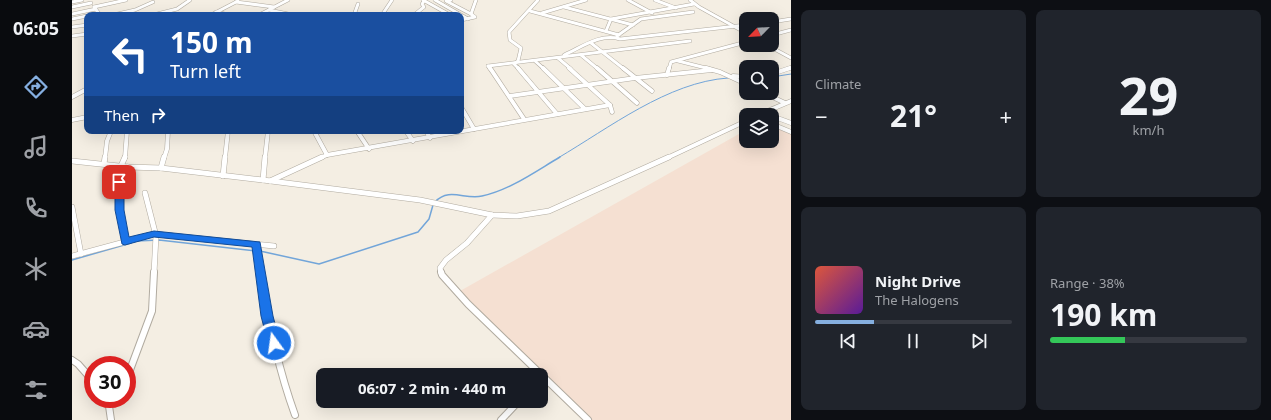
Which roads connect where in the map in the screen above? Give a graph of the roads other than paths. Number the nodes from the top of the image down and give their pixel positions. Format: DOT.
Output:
graph roads {
  1 [pos="82,0"];
  2 [pos="126,0"];
  3 [pos="190,0"];
  4 [pos="240,0"];
  5 [pos="288,0"];
  6 [pos="392,0"];
  7 [pos="424,0"];
  8 [pos="435,0"];
  9 [pos="451,0"];
  10 [pos="476,0"];
  11 [pos="538,0"];
  12 [pos="586,0"];
  13 [pos="628,0"];
  14 [pos="655,0"];
  15 [pos="690,0"];
  16 [pos="92,1"];
  17 [pos="120,1"];
  18 [pos="72,2"];
  19 [pos="152,2"];
  20 [pos="236,2"];
  21 [pos="358,4"];
  22 [pos="694,4"];
  23 [pos="72,7"];
  24 [pos="274,7"];
  25 [pos="564,7"];
  26 [pos="95,8"];
  27 [pos="677,8"];
  28 [pos="268,10"];
  29 [pos="530,11"];
  30 [pos="98,12"];
  31 [pos="130,12"];
  32 [pos="165,12"];
  33 [pos="216,12"];
  34 [pos="264,12"];
  35 [pos="278,12"];
  36 [pos="355,12"];
  37 [pos="384,12"];
  38 [pos="419,12"];
  39 [pos="445,12"];
  40 [pos="456,12"];
  41 [pos="684,12"];
  42 [pos="693,12"];
  43 [pos="541,13"];
  44 [pos="652,13"];
  45 [pos="72,14"];
  46 [pos="471,14"];
  47 [pos="657,16"];
  48 [pos="84,17"];
  49 [pos="464,17"];
  50 [pos="72,19"];
  51 [pos="468,19"];
  52 [pos="611,19"];
  53 [pos="791,19"];
  54 [pos="464,20"];
  55 [pos="779,21"];
  56 [pos="633,25"];
  57 [pos="84,26"];
  58 [pos="733,26"];
  59 [pos="739,26"];
  60 [pos="72,28"];
  61 [pos="739,29"];
  62 [pos="791,30"];
  63 [pos="606,31"];
  64 [pos="779,33"];
  65 [pos="84,34"];
  66 [pos="72,36"];
  67 [pos="618,36"];
  68 [pos="690,41"];
  69 [pos="591,43"];
  70 [pos="739,44"];
  71 [pos="603,52"];
  72 [pos="779,52"];
  73 [pos="581,55"];
  74 [pos="560,57"];
  75 [pos="791,58"];
  76 [pos="535,61"];
  77 [pos="677,61"];
  78 [pos="514,64"];
  79 [pos="791,68"];
  80 [pos="712,70"];
  81 [pos="779,72"];
  82 [pos="667,75"];
  83 [pos="731,76"];
  84 [pos="739,77"];
  85 [pos="635,78"];
  86 [pos="739,80"];
  87 [pos="612,81"];
  88 [pos="588,84"];
  89 [pos="563,88"];
  90 [pos="84,91"];
  91 [pos="652,91"];
  92 [pos="537,92"];
  93 [pos="510,96"];
  94 [pos="72,97"];
  95 [pos="778,100"];
  96 [pos="791,101"];
  97 [pos="637,103"];
  98 [pos="784,103"];
  99 [pos="610,105"];
  100 [pos="773,108"];
  101 [pos="585,109"];
  102 [pos="464,112"];
  103 [pos="612,112"];
  104 [pos="557,114"];
  105 [pos="84,118"];
  106 [pos="524,119"];
  107 [pos="779,119"];
  108 [pos="72,120"];
  109 [pos="739,124"];
  110 [pos="791,124"];
  111 [pos="779,127"];
  112 [pos="474,129"];
  113 [pos="464,131"];
  114 [pos="791,132"];
  115 [pos="110,134"];
  116 [pos="127,134"];
  117 [pos="168,134"];
  118 [pos="228,134"];
  119 [pos="268,134"];
  120 [pos="316,134"];
  121 [pos="359,134"];
  122 [pos="408,134"];
  123 [pos="428,134"];
  124 [pos="450,134"];
  125 [pos="430,138"];
  126 [pos="413,141"];
  127 [pos="369,149"];
  128 [pos="327,155"];
  129 [pos="72,161"];
  130 [pos="104,164"];
  131 [pos="121,166"];
  132 [pos="128,167"];
  133 [pos="161,168"];
  134 [pos="223,176"];
  135 [pos="264,180"];
  136 [pos="269,182"];
  137 [pos="145,193"];
  138 [pos="72,207"];
  139 [pos="492,215"];
  140 [pos="155,237"];
  141 [pos="125,242"];
  142 [pos="274,246"];
  143 [pos="257,249"];
  144 [pos="81,254"];
  145 [pos="72,256"];
  146 [pos="135,356"];
  147 [pos="72,360"];
  148 [pos="533,368"];
  149 [pos="84,371"];
  150 [pos="548,383"];
  151 [pos="109,408"];
  152 [pos="512,408"];
  153 [pos="295,415"];
  154 [pos="111,420"];
  155 [pos="501,420"];
  156 [pos="588,420"];
  1 -- 18 [label="street"];
  2 -- 17 [label="street"];
  3 -- 32 [label="street"];
  4 -- 20 [label="street"];
  5 -- 24 [label="street"];
  6 -- 37 [label="street"];
  7 -- 38 [label="street"];
  7 -- 39 [label="street"];
  8 -- 40 [label="street"];
  9 -- 46 [label="street"];
  10 -- 46 [label="street"];
  11 -- 29 [label="street"];
  12 -- 25 [label="street"];
  13 -- 44 [label="street"];
  14 -- 27 [label="street"];
  15 -- 22 [label="street"];
  16 -- 23 [label="street"];
  16 -- 26 [label="street"];
  17 -- 26 [label="street"];
  17 -- 31 [label="street"];
  19 -- 31 [label="street"];
  20 -- 24 [label="street"];
  20 -- 33 [label="street"];
  21 -- 36 [label="street"];
  22 -- 27 [label="street"];
  22 -- 58 [label="street"];
  24 -- 28 [label="street"];
  25 -- 43 [label="street"];
  25 -- 52 [label="street"];
  26 -- 30 [label="street"];
  26 -- 45 [label="street"];
  27 -- 41 [label="street"];
  27 -- 44 [label="street"];
  28 -- 34 [label="street"];
  28 -- 35 [label="street"];
  29 -- 43 [label="street"];
  29 -- 78 [label="street"];
  41 -- 42 [label="street"];
  41 -- 47 [label="street"];
  43 -- 63 [label="street"];
  44 -- 47 [label="street"];
  44 -- 52 [label="street"];
  46 -- 51 [label="street"];
  47 -- 56 [label="street"];
  48 -- 50 [label="street"];
  49 -- 51 [label="street"];
  51 -- 54 [label="street"];
  52 -- 56 [label="street"];
  52 -- 63 [label="street"];
  53 -- 55 [label="street"];
  56 -- 67 [label="street"];
  57 -- 60 [label="street"];
  58 -- 59 [label="street"];
  58 -- 61 [label="street"];
  58 -- 67 [label="street"];
  62 -- 64 [label="street"];
  63 -- 67 [label="street"];
  65 -- 66 [label="street"];
  67 -- 69 [label="street"];
  68 -- 71 [label="street"];
  69 -- 71 [label="street"];
  69 -- 74 [label="street"];
  70 -- 77 [label="street"];
  71 -- 73 [label="street"];
  71 -- 85 [label="street"];
  72 -- 75 [label="street"];
  73 -- 74 [label="street"];
  73 -- 87 [label="street"];
  74 -- 76 [label="street"];
  74 -- 88 [label="street"];
  76 -- 78 [label="street"];
  76 -- 89 [label="street"];
  77 -- 80 [label="street"];
  77 -- 82 [label="street"];
  78 -- 92 [label="street"];
  78 -- 93 [label="street"];
  79 -- 81 [label="street"];
  80 -- 82 [label="street"];
  80 -- 83 [label="street"];
  82 -- 85 [label="street"];
  83 -- 84 [label="street"];
  83 -- 86 [label="street"];
  85 -- 87 [label="street"];
  85 -- 91 [label="street"];
  87 -- 88 [label="street"];
  87 -- 97 [label="street"];
  88 -- 89 [label="street"];
  88 -- 99 [label="street"];
  89 -- 92 [label="street"];
  89 -- 101 [label="street"];
  90 -- 94 [label="street"];
  92 -- 93 [label="street"];
  92 -- 104 [label="street"];
  93 -- 106 [label="street"];
  95 -- 98 [label="street"];
  96 -- 98 [label="street"];
  98 -- 100 [label="street"];
  99 -- 101 [label="street"];
  99 -- 103 [label="street"];
  101 -- 104 [label="street"];
  102 -- 112 [label="street"];
  104 -- 106 [label="street"];
  105 -- 108 [label="street"];
  106 -- 112 [label="street"];
  107 -- 110 [label="street"];
  109 -- 139 [label="street"];
  111 -- 114 [label="street"];
  112 -- 113 [label="street"];
  115 -- 130 [label="street"];
  116 -- 131 [label="street"];
  117 -- 133 [label="street"];
  118 -- 134 [label="street"];
  119 -- 135 [label="street"];
  120 -- 128 [label="street"];
  121 -- 127 [label="street"];
  122 -- 126 [label="street"];
  123 -- 125 [label="street"];
  124 -- 125 [label="street"];
  125 -- 126 [label="street"];
  126 -- 127 [label="street"];
  127 -- 128 [label="street"];
  128 -- 136 [label="street"];
  129 -- 130 [label="street"];
  130 -- 131 [label="street"];
  131 -- 132 [label="street"];
  132 -- 133 [label="street"];
  132 -- 141 [label="street"];
  133 -- 134 [label="street"];
  134 -- 135 [label="street"];
  135 -- 136 [label="street"];
  136 -- 139 [label="street"];
  137 -- 140 [label="street"];
  138 -- 144 [label="street"];
  139 -- 148 [label="street"];
  140 -- 141 [label="street"];
  140 -- 143 [label="street"];
  140 -- 146 [label="street"];
  141 -- 144 [label="street"];
  142 -- 143 [label="street"];
  143 -- 153 [label="street"];
  144 -- 145 [label="street"];
  147 -- 149 [label="street"];
  150 -- 156 [label="street"];
  151 -- 154 [label="street"];
  152 -- 155 [label="street"];
}
